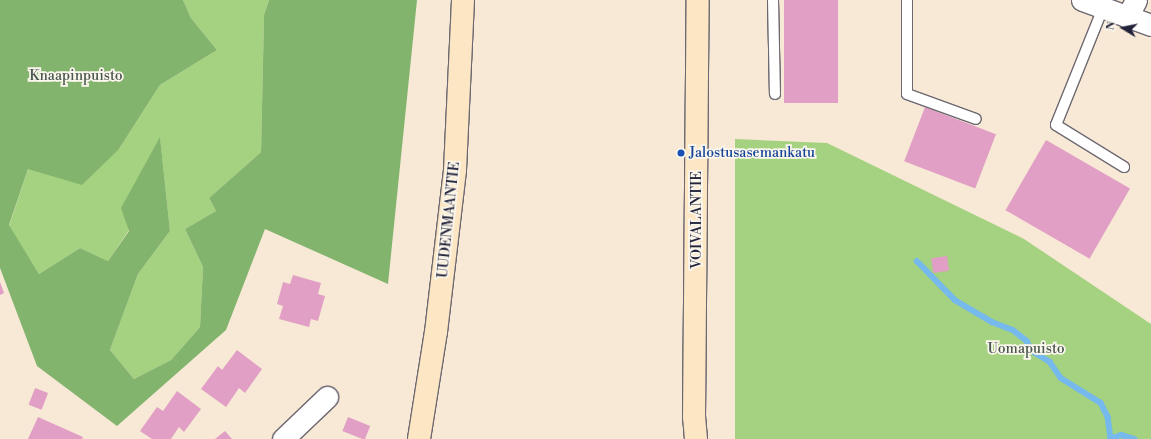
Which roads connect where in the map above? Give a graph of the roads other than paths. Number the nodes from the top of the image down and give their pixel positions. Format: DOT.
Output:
graph roads {
  1 [pos="463,0"];
  2 [pos="698,0"];
  3 [pos="773,0"];
  4 [pos="907,0"];
  5 [pos="1082,0"];
  6 [pos="1103,8"];
  7 [pos="1132,8"];
  8 [pos="1151,25"];
  9 [pos="775,94"];
  10 [pos="976,119"];
  11 [pos="1124,167"];
  12 [pos="327,397"];
  13 [pos="282,439"];
  14 [pos="419,439"];
  15 [pos="696,439"];
  1 -- 14 [label="main road, UUDENMAANTIE"];
  2 -- 15 [label="main road, VOIVALANTIE"];
  3 -- 9 [label="lane"];
  4 -- 10 [label="lane"];
  5 -- 6 [label="street"];
  6 -- 7 [label="street"];
  6 -- 11 [label="lane"];
  7 -- 8 [label="street"];
  12 -- 13 [label="street"];
}
